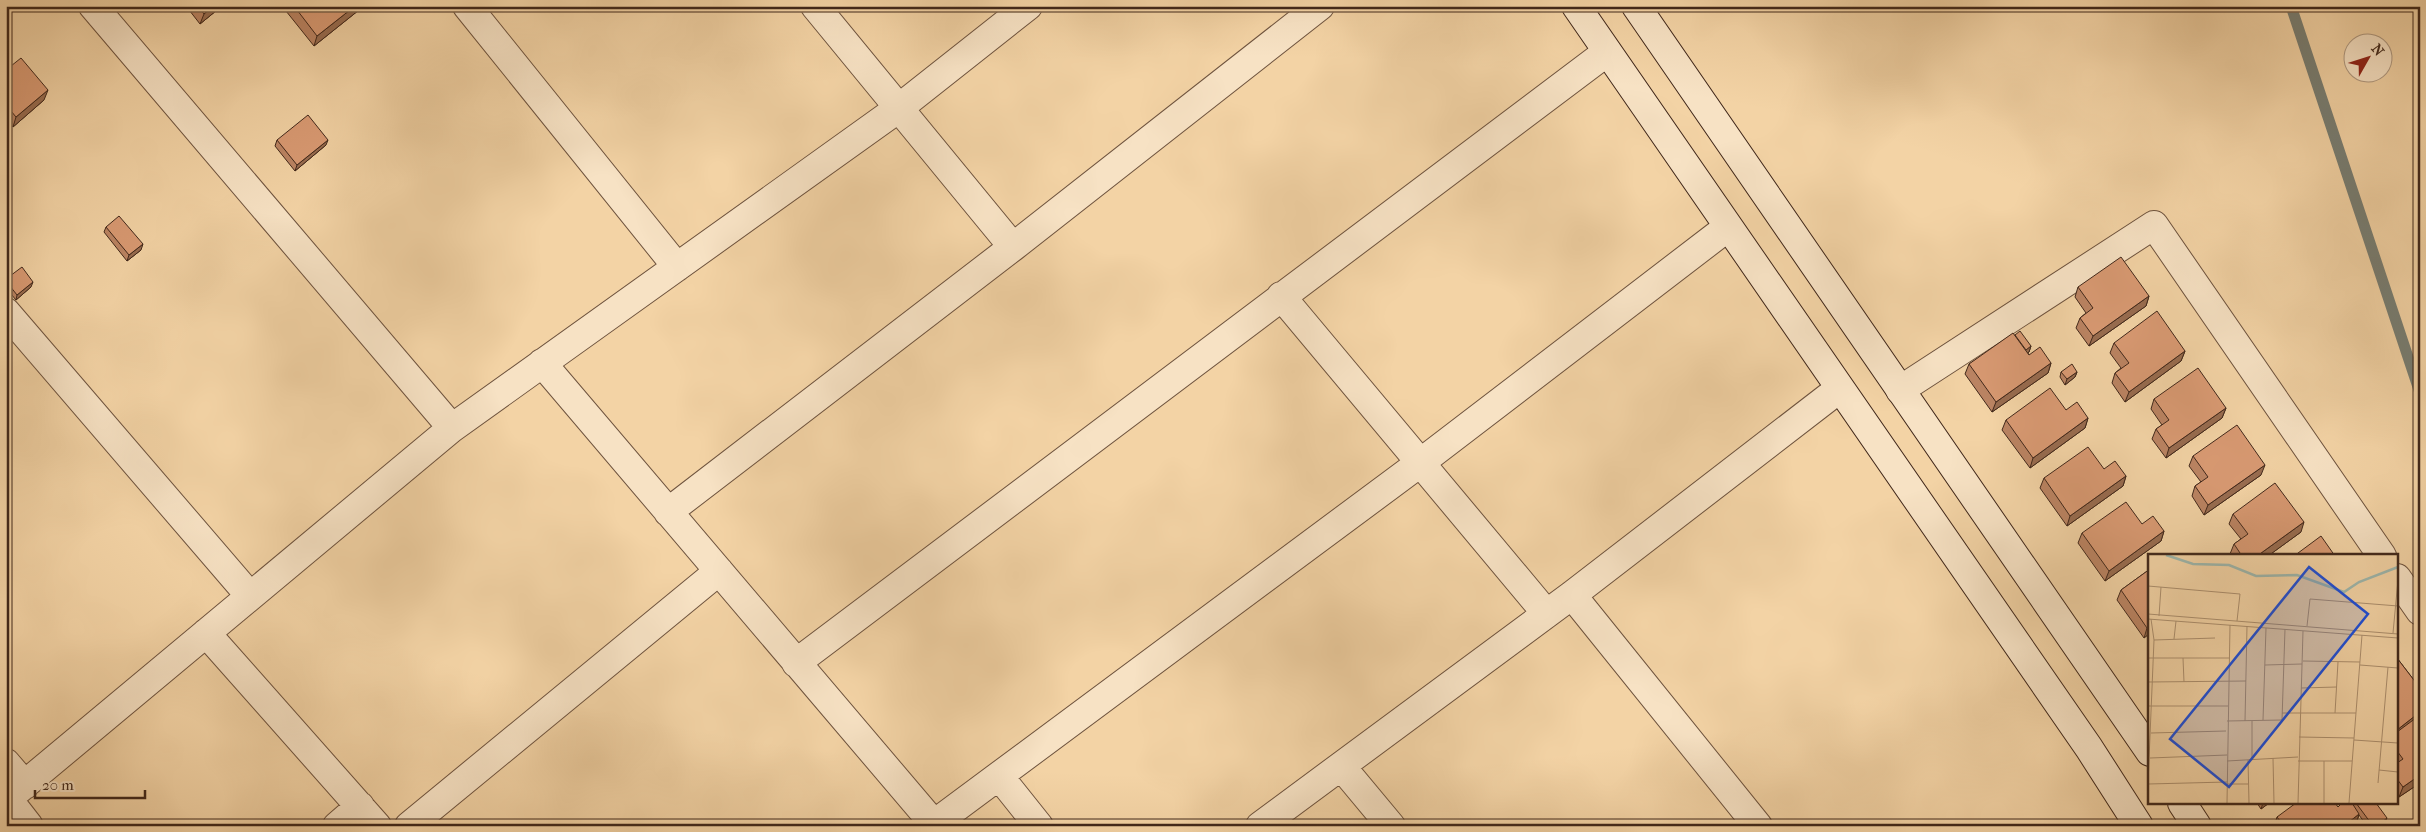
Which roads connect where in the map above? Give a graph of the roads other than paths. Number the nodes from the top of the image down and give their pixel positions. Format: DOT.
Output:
graph roads {
  1 [pos="93,6"];
  2 [pos="467,6"];
  3 [pos="815,6"];
  4 [pos="1028,6"];
  5 [pos="1320,6"];
  6 [pos="1576,6"];
  7 [pos="1636,6"];
  8 [pos="1607,52"];
  9 [pos="899,108"];
  10 [pos="1728,227"];
  11 [pos="1013,247"];
  12 [pos="677,267"];
  13 [pos="1281,296"];
  14 [pos="6,312"];
  15 [pos="542,363"];
  16 [pos="1840,389"];
  17 [pos="1900,390"];
  18 [pos="452,428"];
  19 [pos="1420,463"];
  20 [pos="668,512"];
  21 [pos="2381,554"];
  22 [pos="719,571"];
  23 [pos="2398,579"];
  24 [pos="1572,595"];
  25 [pos="250,596"];
  26 [pos="2420,611"];
  27 [pos="1546,613"];
  28 [pos="206,633"];
  29 [pos="796,662"];
  30 [pos="2148,749"];
  31 [pos="6,763"];
  32 [pos="1341,766"];
  33 [pos="999,776"];
  34 [pos="13,795"];
  35 [pos="2183,804"];
  36 [pos="369,816"];
  37 [pos="29,826"];
  38 [pos="337,826"];
  39 [pos="409,826"];
  40 [pos="1039,826"];
  41 [pos="1260,826"];
  42 [pos="1391,826"];
  43 [pos="1758,826"];
  44 [pos="2138,826"];
  45 [pos="2197,826"];
  1 -- 18 [label="street"];
  2 -- 12 [label="street"];
  3 -- 9 [label="street"];
  4 -- 9 [label="street"];
  5 -- 11 [label="street"];
  6 -- 8 [label="street"];
  7 -- 17 [label="street"];
  8 -- 10 [label="street"];
  8 -- 13 [label="street"];
  9 -- 11 [label="street"];
  9 -- 12 [label="street"];
  10 -- 16 [label="street"];
  10 -- 19 [label="street"];
  11 -- 20 [label="street"];
  12 -- 15 [label="street"];
  13 -- 19 [label="street"];
  13 -- 29 [label="street"];
  14 -- 25 [label="street"];
  15 -- 18 [label="street"];
  15 -- 20 [label="street"];
  16 -- 24 [label="street"];
  16 -- 44 [label="street"];
  17 -- 21 [label="street"];
  17 -- 30 [label="street"];
  18 -- 25 [label="street"];
  19 -- 27 [label="street"];
  19 -- 33 [label="street"];
  20 -- 22 [label="street"];
  22 -- 29 [label="street"];
  22 -- 39 [label="street"];
  23 -- 26 [label="street"];
  24 -- 27 [label="street"];
  24 -- 43 [label="street"];
  25 -- 28 [label="street"];
  27 -- 32 [label="street"];
  28 -- 34 [label="street"];
  28 -- 36 [label="street"];
  29 -- 33 [label="street"];
  31 -- 34 [label="street"];
  32 -- 41 [label="street"];
  32 -- 42 [label="street"];
  33 -- 40 [label="street"];
  34 -- 37 [label="street"];
  35 -- 45 [label="street"];
  36 -- 38 [label="street"];
}
